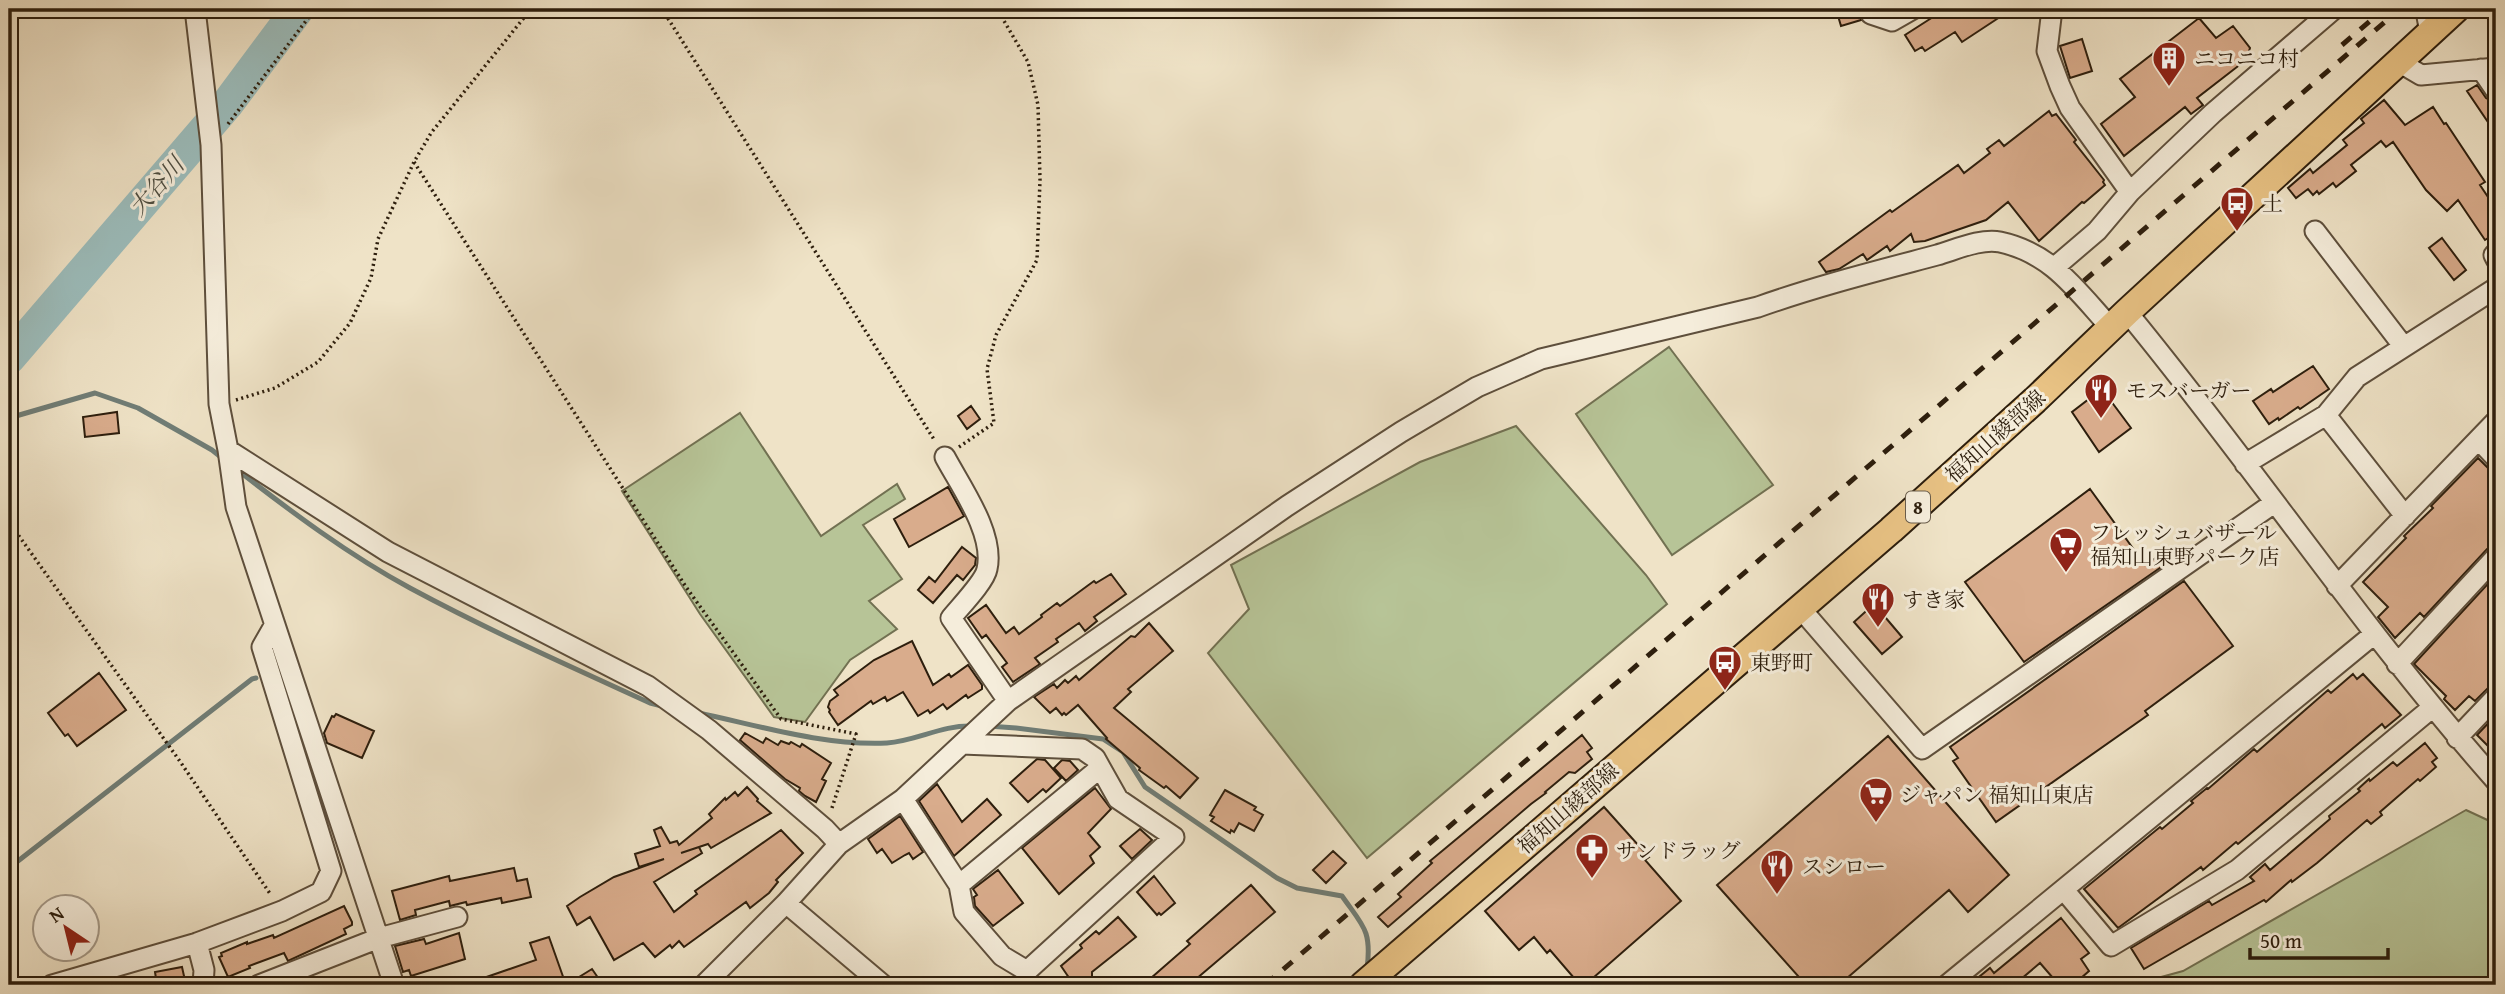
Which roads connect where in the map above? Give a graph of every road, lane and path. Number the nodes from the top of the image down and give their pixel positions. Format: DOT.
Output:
graph roads {
  1 [pos="195,9"];
  2 [pos="315,9"];
  3 [pos="531,9"];
  4 [pos="662,9"];
  5 [pos="997,9"];
  6 [pos="1870,9"];
  7 [pos="1913,9"];
  8 [pos="2052,9"];
  9 [pos="2334,9"];
  10 [pos="2455,9"];
  11 [pos="2429,21"];
  12 [pos="2399,62"];
  13 [pos="2489,68"];
  14 [pos="2496,91"];
  15 [pos="211,145"];
  16 [pos="414,162"];
  17 [pos="2130,192"];
  18 [pos="2315,231"];
  19 [pos="2496,253"];
  20 [pos="2496,259"];
  21 [pos="2056,266"];
  22 [pos="2496,288"];
  23 [pos="2119,320"];
  24 [pos="2404,347"];
  25 [pos="219,404"];
  26 [pos="2326,415"];
  27 [pos="2496,421"];
  28 [pos="2479,440"];
  29 [pos="228,450"];
  30 [pos="945,457"];
  31 [pos="2496,458"];
  32 [pos="2245,464"];
  33 [pos="2274,503"];
  34 [pos="2405,516"];
  35 [pos="9,522"];
  36 [pos="2496,557"];
  37 [pos="2337,586"];
  38 [pos="1801,609"];
  39 [pos="274,626"];
  40 [pos="2373,635"];
  41 [pos="2397,664"];
  42 [pos="2496,696"];
  43 [pos="1003,706"];
  44 [pos="2432,708"];
  45 [pos="2457,738"];
  46 [pos="967,740"];
  47 [pos="1100,768"];
  48 [pos="2496,781"];
  49 [pos="903,799"];
  50 [pos="825,830"];
  51 [pos="839,844"];
  52 [pos="959,885"];
  53 [pos="2064,890"];
  54 [pos="786,903"];
  55 [pos="282,911"];
  56 [pos="457,917"];
  57 [pos="379,938"];
  58 [pos="197,943"];
  59 [pos="302,977"];
  60 [pos="104,978"];
  61 [pos="52,985"];
  62 [pos="203,985"];
  63 [pos="259,985"];
  64 [pos="394,985"];
  65 [pos="704,985"];
  66 [pos="883,985"];
  67 [pos="1363,985"];
  68 [pos="1947,985"];
  1 -- 15 [label="street"];
  2 -- 15 [label="path"];
  3 -- 16 [label="path"];
  4 -- 30 [label="path"];
  5 -- 30 [label="path"];
  6 -- 7 [label="street"];
  8 -- 17 [label="street"];
  9 -- 17 [label="street"];
  10 -- 11 [label="main road, 福知山綾部線 / 8"];
  11 -- 12 [label="main road, 福知山綾部線 / 8"];
  12 -- 13 [label="street"];
  12 -- 23 [label="main road, 福知山綾部線 / 8"];
  13 -- 14 [label="street"];
  15 -- 25 [label="street"];
  16 -- 25 [label="path"];
  16 -- 50 [label="path"];
  17 -- 21 [label="street"];
  18 -- 24 [label="street"];
  19 -- 20 [label="street"];
  21 -- 23 [label="street"];
  21 -- 43 [label="street"];
  22 -- 24 [label="street"];
  23 -- 32 [label="street"];
  23 -- 38 [label="main road, 福知山綾部線 / 8"];
  24 -- 26 [label="street"];
  25 -- 29 [label="street"];
  26 -- 32 [label="street"];
  26 -- 34 [label="street"];
  27 -- 28 [label="street"];
  28 -- 31 [label="street"];
  28 -- 34 [label="street"];
  29 -- 39 [label="street"];
  29 -- 50 [label="street"];
  30 -- 43 [label="street"];
  32 -- 33 [label="street"];
  33 -- 37 [label="street"];
  33 -- 38 [label="street"];
  34 -- 37 [label="street"];
  35 -- 55 [label="path"];
  36 -- 41 [label="street"];
  37 -- 40 [label="street"];
  38 -- 67 [label="main road, 福知山綾部線 / 8"];
  39 -- 55 [label="street"];
  39 -- 57 [label="street"];
  40 -- 41 [label="street"];
  40 -- 53 [label="street"];
  41 -- 44 [label="street"];
  42 -- 45 [label="street"];
  43 -- 46 [label="street"];
  44 -- 45 [label="street"];
  44 -- 53 [label="street"];
  45 -- 48 [label="street"];
  46 -- 47 [label="street"];
  46 -- 49 [label="street"];
  47 -- 52 [label="street"];
  47 -- 52 [label="street"];
  49 -- 51 [label="street"];
  49 -- 52 [label="street"];
  50 -- 51 [label="street"];
  51 -- 54 [label="street"];
  53 -- 68 [label="street"];
  54 -- 65 [label="street"];
  54 -- 66 [label="street"];
  55 -- 58 [label="street"];
  56 -- 57 [label="street"];
  57 -- 59 [label="street"];
  57 -- 64 [label="street"];
  58 -- 60 [label="street"];
  58 -- 62 [label="street"];
  59 -- 63 [label="street"];
  60 -- 61 [label="street"];
}
